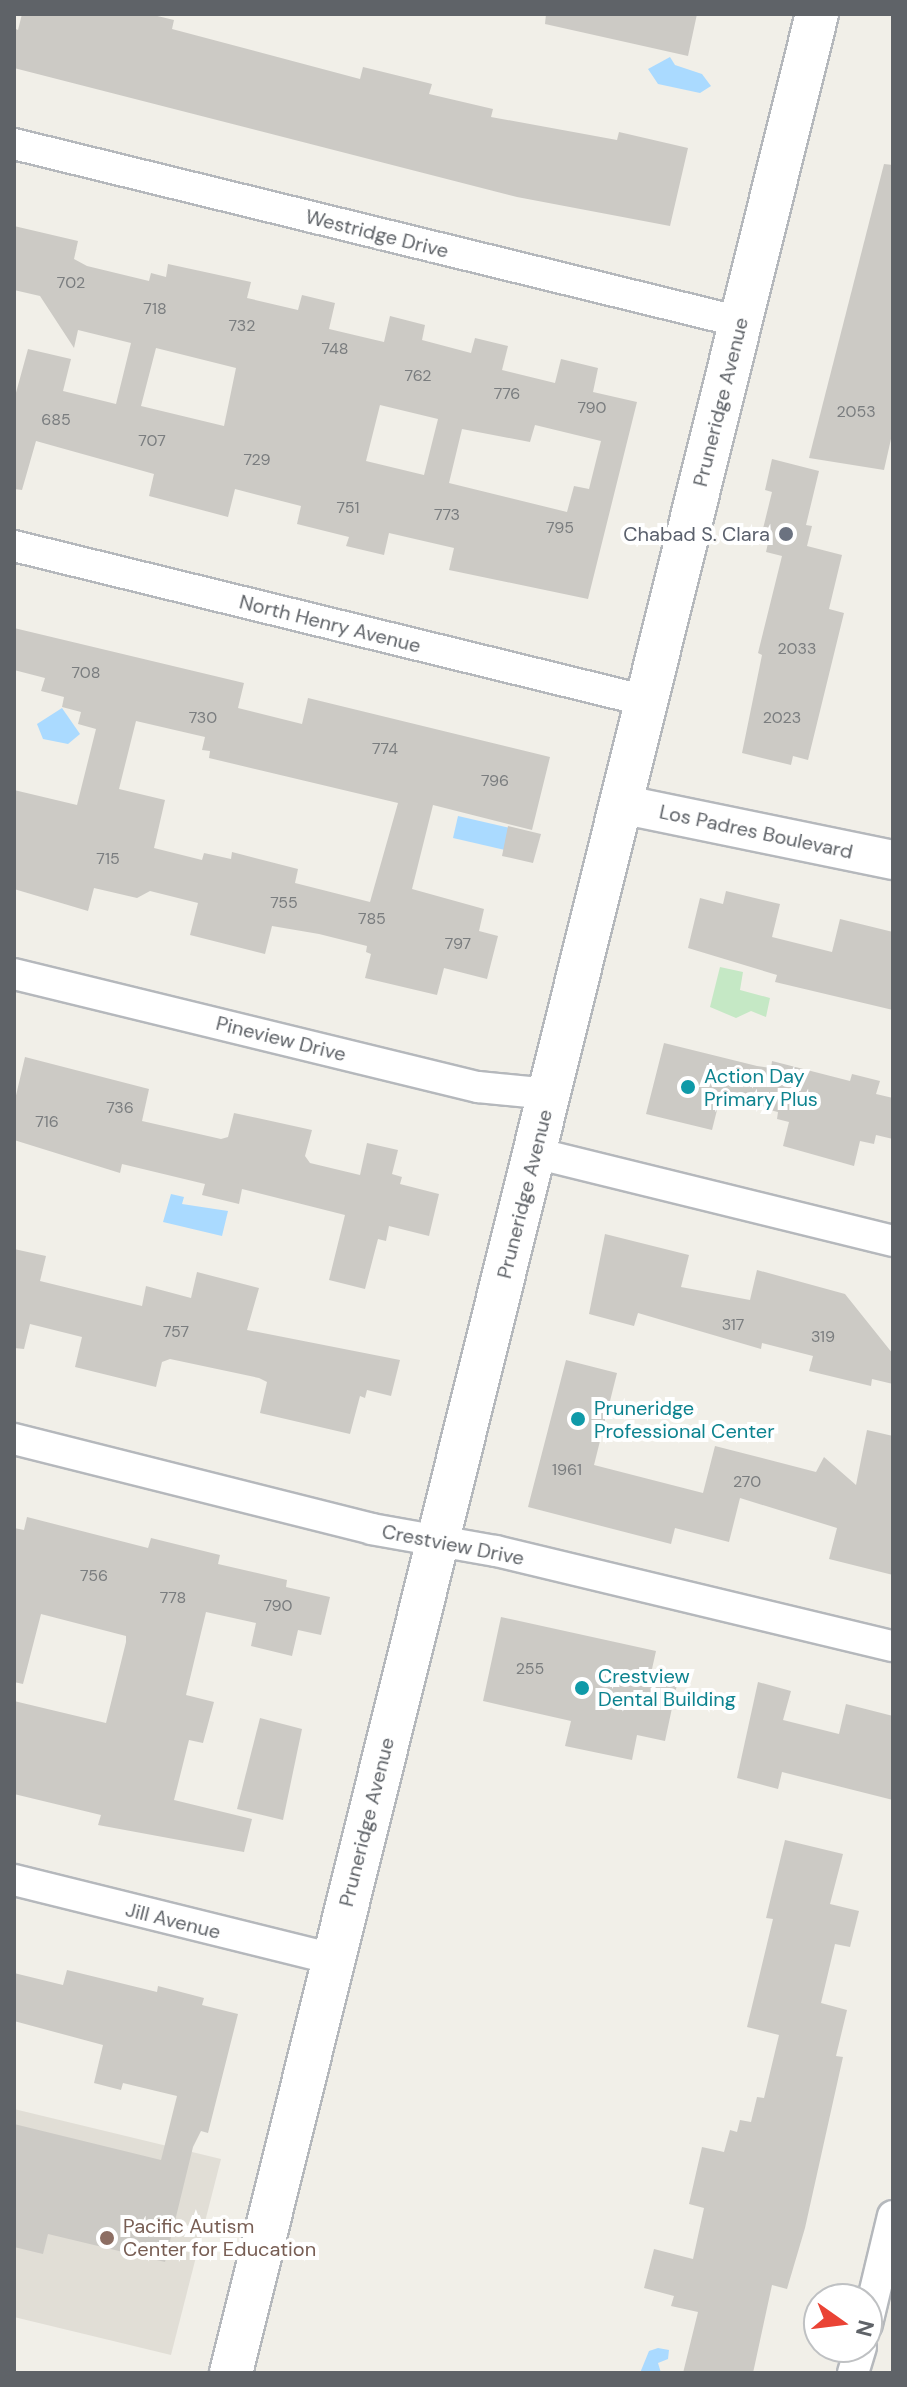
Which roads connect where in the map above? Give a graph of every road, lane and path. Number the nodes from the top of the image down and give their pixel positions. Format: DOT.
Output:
graph roads {
  1 [pos="817,14"];
  2 [pos="14,144"];
  3 [pos="741,322"];
  4 [pos="14,546"];
  5 [pos="647,701"];
  6 [pos="620,804"];
  7 [pos="893,860"];
  8 [pos="14,974"];
  9 [pos="550,1094"];
  10 [pos="535,1153"];
  11 [pos="893,1241"];
  12 [pos="14,1439"];
  13 [pos="438,1541"];
  14 [pos="893,1646"];
  15 [pos="14,1880"];
  16 [pos="333,1959"];
  17 [pos="893,2216"];
  18 [pos="877,2283"];
  19 [pos="231,2373"];
  1 -- 3 [label="main road, Pruneridge Avenue"];
  2 -- 3 [label="street, Westridge Drive"];
  3 -- 5 [label="main road, Pruneridge Avenue"];
  4 -- 5 [label="street, North Henry Avenue"];
  5 -- 6 [label="main road, Pruneridge Avenue"];
  6 -- 7 [label="street, Los Padres Boulevard"];
  6 -- 9 [label="main road, Pruneridge Avenue"];
  8 -- 9 [label="street, Pineview Drive"];
  9 -- 10 [label="main road, Pruneridge Avenue"];
  10 -- 11 [label="street"];
  10 -- 13 [label="main road, Pruneridge Avenue"];
  12 -- 13 [label="street, Crestview Drive"];
  13 -- 14 [label="street, Crestview Drive"];
  13 -- 16 [label="main road, Pruneridge Avenue"];
  15 -- 16 [label="street, Jill Avenue"];
  16 -- 19 [label="main road, Pruneridge Avenue"];
  17 -- 18 [label="street"];
}
